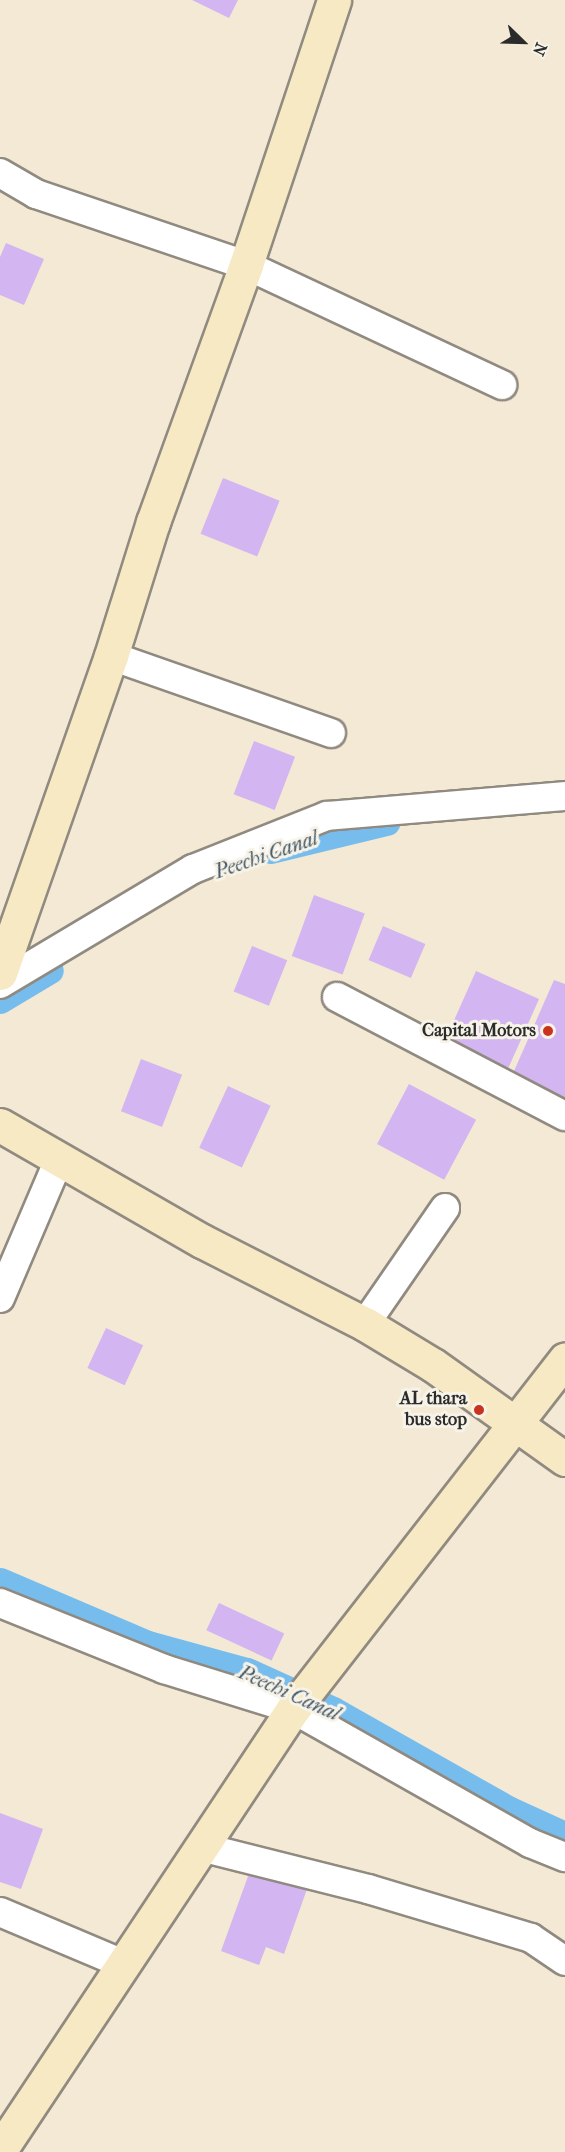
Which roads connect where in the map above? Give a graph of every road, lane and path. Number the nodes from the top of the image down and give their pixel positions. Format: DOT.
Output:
graph roads {
  1 [pos="333,0"];
  2 [pos="0,173"];
  3 [pos="246,265"];
  4 [pos="502,385"];
  5 [pos="111,656"];
  6 [pos="331,733"];
  7 [pos="565,796"];
  8 [pos="0,973"];
  9 [pos="0,984"];
  10 [pos="337,997"];
  11 [pos="565,1116"];
  12 [pos="0,1125"];
  13 [pos="59,1160"];
  14 [pos="445,1208"];
  15 [pos="0,1298"];
  16 [pos="365,1324"];
  17 [pos="565,1359"];
  18 [pos="514,1422"];
  19 [pos="565,1459"];
  20 [pos="0,1603"];
  21 [pos="301,1698"];
  22 [pos="201,1847"];
  23 [pos="565,1857"];
  24 [pos="0,1912"];
  25 [pos="565,1961"];
  26 [pos="123,1964"];
  27 [pos="0,2150"];
  1 -- 3 [label="street"];
  2 -- 3 [label="street"];
  3 -- 4 [label="street"];
  3 -- 5 [label="street"];
  5 -- 6 [label="street"];
  5 -- 8 [label="street"];
  7 -- 9 [label="street"];
  10 -- 11 [label="street"];
  12 -- 13 [label="street"];
  13 -- 15 [label="street"];
  13 -- 16 [label="street"];
  14 -- 16 [label="street"];
  16 -- 18 [label="street"];
  17 -- 18 [label="street"];
  18 -- 19 [label="street"];
  18 -- 21 [label="street"];
  20 -- 21 [label="street"];
  21 -- 22 [label="street"];
  21 -- 23 [label="street"];
  22 -- 25 [label="street"];
  22 -- 26 [label="street"];
  24 -- 26 [label="street"];
  26 -- 27 [label="street"];
}
